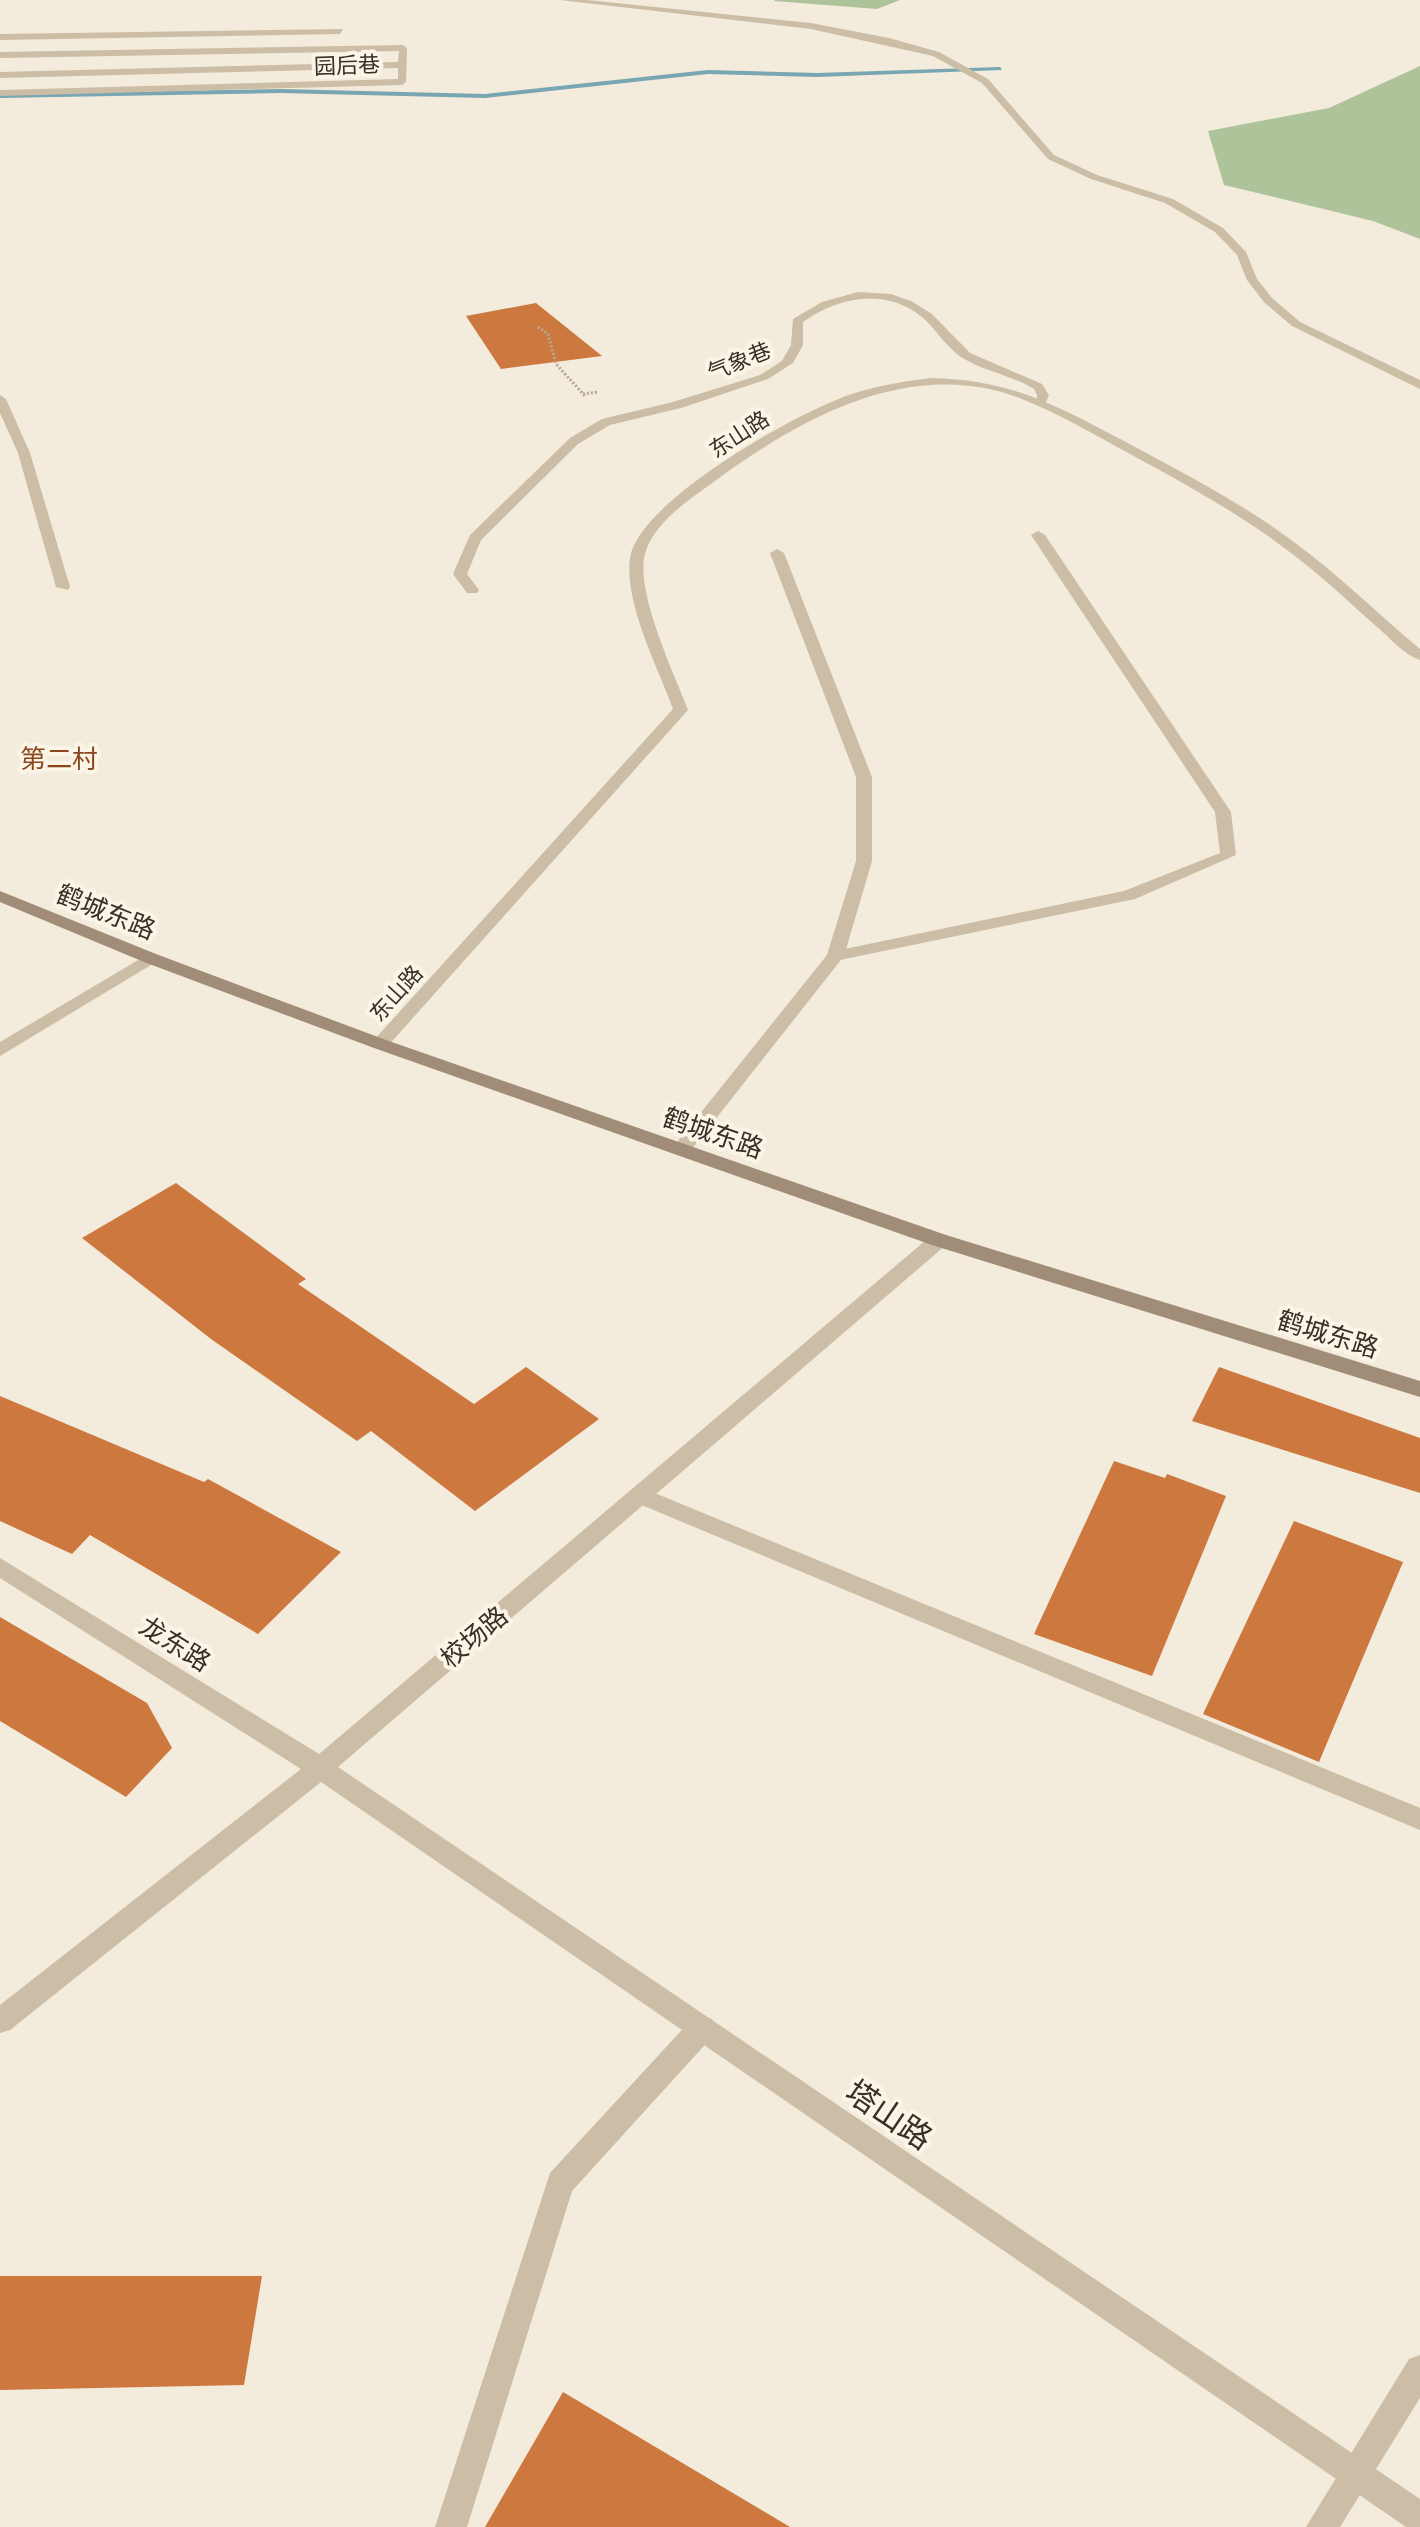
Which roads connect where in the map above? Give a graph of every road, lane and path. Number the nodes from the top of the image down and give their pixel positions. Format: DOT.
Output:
graph roads {
  1 [pos="564,0"];
  2 [pos="340,31"];
  3 [pos="0,37"];
  4 [pos="0,55"];
  5 [pos="401,65"];
  6 [pos="0,75"];
  7 [pos="0,93"];
  8 [pos="538,327"];
  9 [pos="1420,385"];
  10 [pos="0,399"];
  11 [pos="1040,402"];
  12 [pos="606,422"];
  13 [pos="1038,535"];
  14 [pos="777,553"];
  15 [pos="63,587"];
  16 [pos="472,590"];
  17 [pos="1420,656"];
  18 [pos="0,896"];
  19 [pos="835,956"];
  20 [pos="150,958"];
  21 [pos="380,1044"];
  22 [pos="0,1050"];
  23 [pos="681,1150"];
  24 [pos="939,1240"];
  25 [pos="1420,1389"];
  26 [pos="640,1495"];
  27 [pos="0,1567"];
  28 [pos="320,1768"];
  29 [pos="1420,1819"];
  30 [pos="0,2021"];
  31 [pos="702,2028"];
  32 [pos="1420,2370"];
  33 [pos="1356,2475"];
  34 [pos="1420,2518"];
  35 [pos="451,2527"];
  36 [pos="1322,2527"];
  1 -- 9 [label="street"];
  2 -- 3 [label="street"];
  4 -- 5 [label="street, 园后巷"];
  5 -- 6 [label="street"];
  5 -- 7 [label="street, 园后巷"];
  8 -- 12 [label="path"];
  10 -- 15 [label="street"];
  11 -- 12 [label="street, 气象巷"];
  11 -- 17 [label="street, 东山路"];
  11 -- 21 [label="street, 东山路"];
  12 -- 16 [label="street, 气象巷"];
  13 -- 19 [label="street"];
  14 -- 19 [label="street"];
  18 -- 20 [label="street, 鹤城东路"];
  19 -- 23 [label="street"];
  20 -- 21 [label="street, 鹤城东路"];
  20 -- 22 [label="street"];
  21 -- 23 [label="street, 鹤城东路"];
  23 -- 24 [label="street, 鹤城东路"];
  24 -- 25 [label="street, 鹤城东路"];
  24 -- 26 [label="street, 校场路"];
  26 -- 28 [label="street, 校场路"];
  26 -- 29 [label="street"];
  27 -- 28 [label="street, 龙东路"];
  28 -- 30 [label="street, 校场路"];
  28 -- 31 [label="street, 塔山路"];
  31 -- 33 [label="street, 塔山路"];
  31 -- 35 [label="street"];
  32 -- 33 [label="street"];
  33 -- 34 [label="street, 塔山路"];
  33 -- 36 [label="street"];
}
